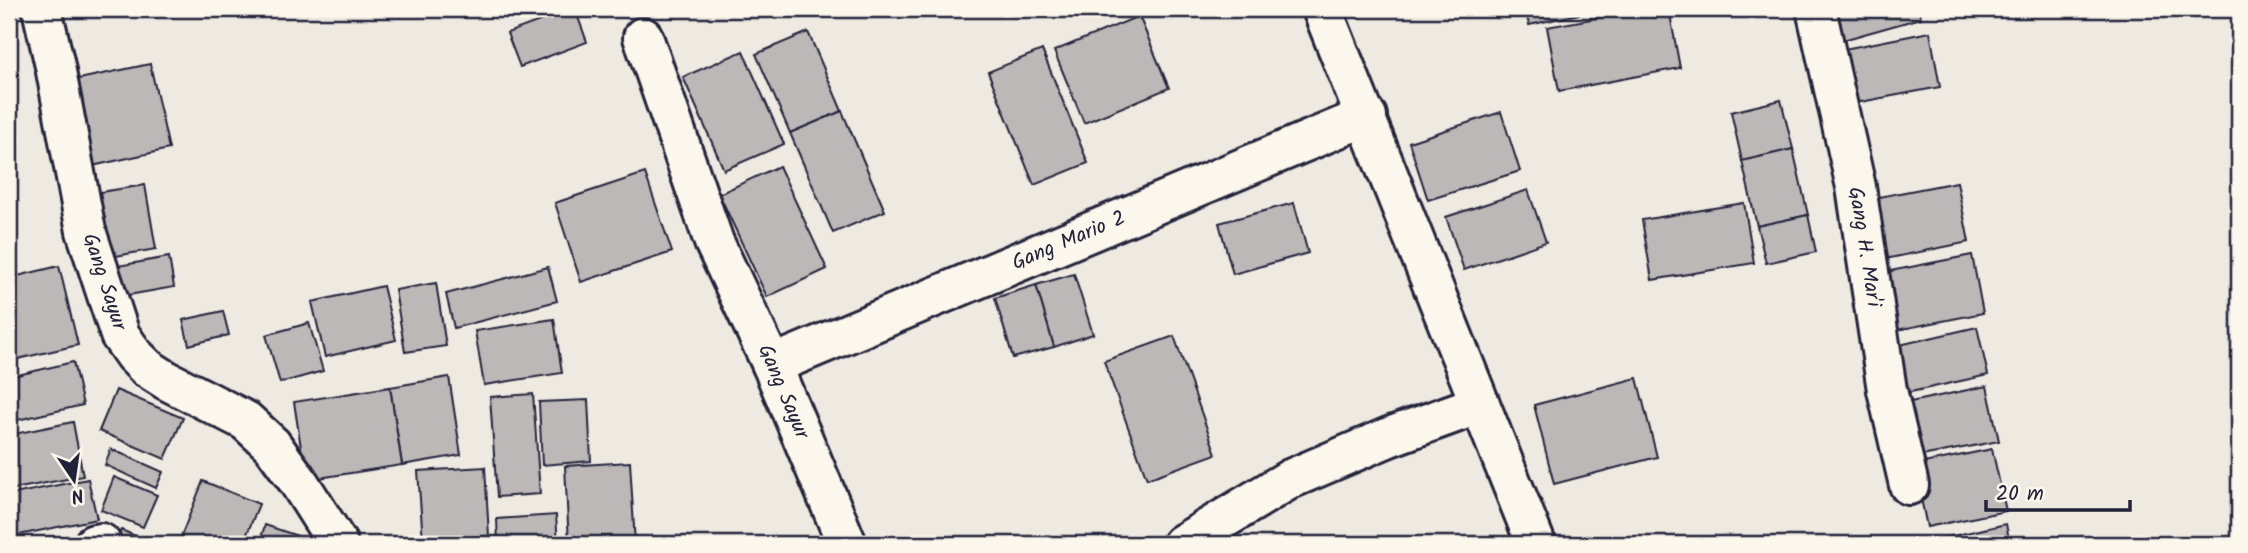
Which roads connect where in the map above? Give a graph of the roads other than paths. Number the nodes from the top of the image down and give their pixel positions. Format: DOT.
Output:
graph roads {
  1 [pos="41,9"];
  2 [pos="1322,9"];
  3 [pos="1816,9"];
  4 [pos="643,37"];
  5 [pos="1367,116"];
  6 [pos="772,365"];
  7 [pos="1480,404"];
  8 [pos="1909,485"];
  9 [pos="338,544"];
  10 [pos="848,544"];
  11 [pos="1182,544"];
  12 [pos="1535,544"];
  1 -- 9 [label="street, Gang Sayur"];
  2 -- 5 [label="street"];
  3 -- 8 [label="street, Gang H. Mar'i"];
  4 -- 6 [label="street, Gang Sayur"];
  5 -- 6 [label="street, Gang Mario 2"];
  5 -- 7 [label="street"];
  6 -- 10 [label="street, Gang Sayur"];
  7 -- 11 [label="street"];
  7 -- 12 [label="street"];
}
